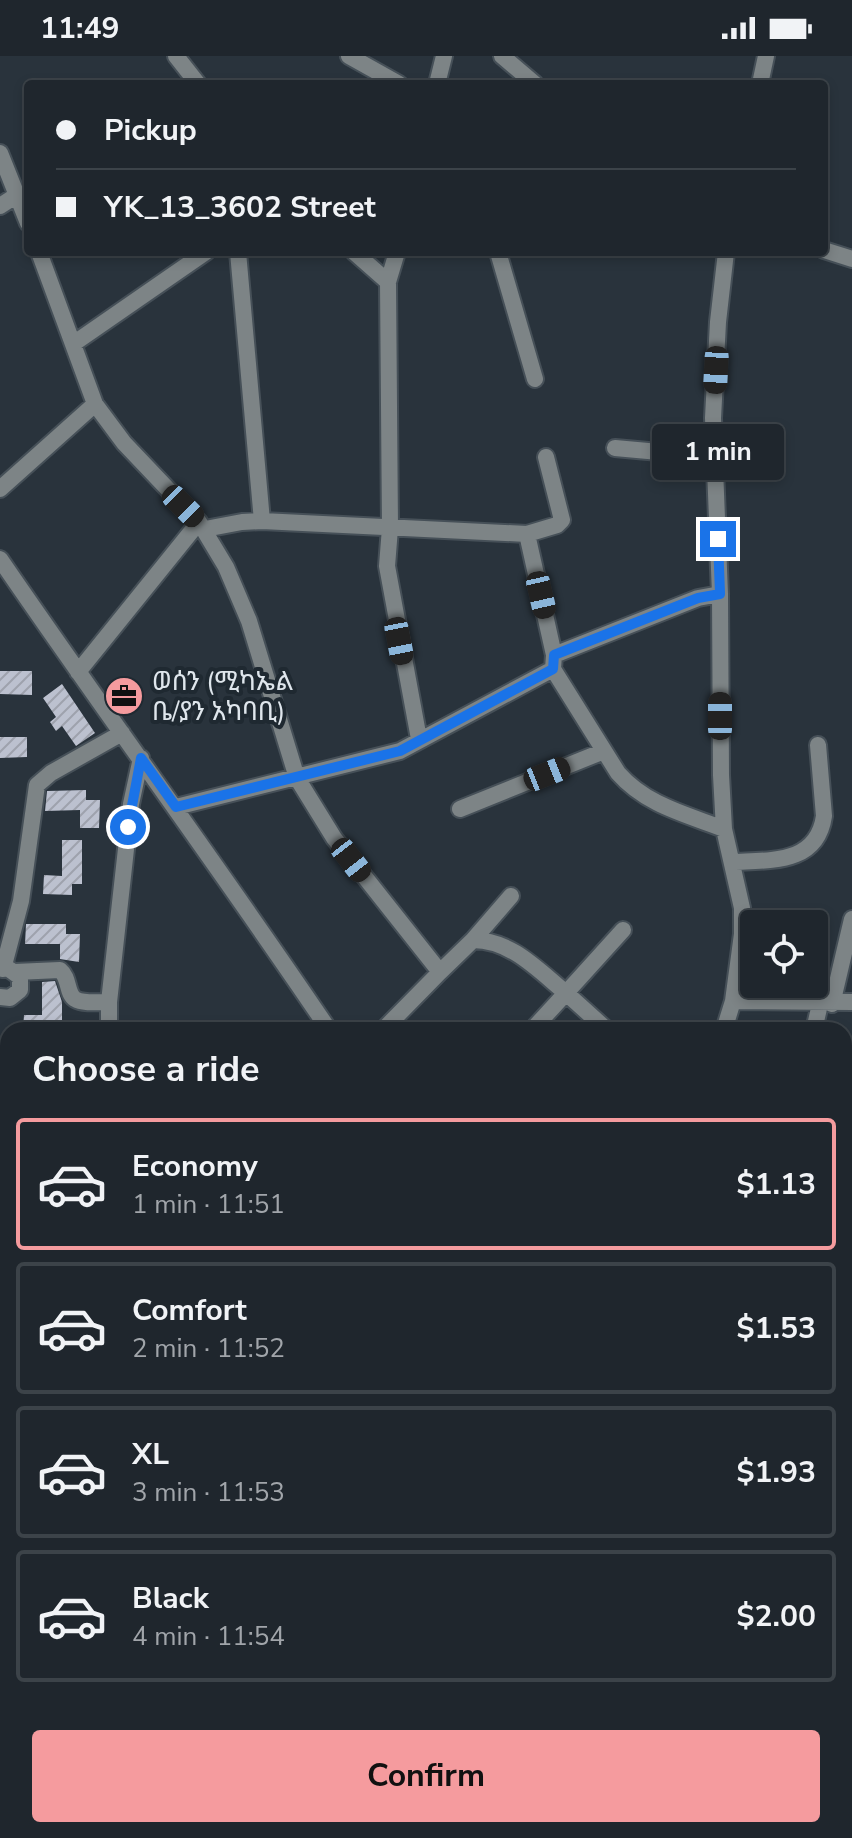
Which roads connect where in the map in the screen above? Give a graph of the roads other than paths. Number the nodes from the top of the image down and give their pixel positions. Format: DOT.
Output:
graph roads {
  1 [pos="176,56"];
  2 [pos="349,56"];
  3 [pos="444,56"];
  4 [pos="502,56"];
  5 [pos="766,56"];
  6 [pos="195,80"];
  7 [pos="392,80"];
  8 [pos="438,80"];
  9 [pos="531,80"];
  10 [pos="761,80"];
  11 [pos="0,153"];
  12 [pos="17,195"];
  13 [pos="0,206"];
  14 [pos="24,210"];
  15 [pos="828,251"];
  16 [pos="40,256"];
  17 [pos="200,256"];
  18 [pos="238,256"];
  19 [pos="359,256"];
  20 [pos="396,256"];
  21 [pos="499,256"];
  22 [pos="726,256"];
  23 [pos="852,259"];
  24 [pos="388,282"];
  25 [pos="73,344"];
  26 [pos="535,379"];
  27 [pos="95,404"];
  28 [pos="615,448"];
  29 [pos="546,457"];
  30 [pos="714,457"];
  31 [pos="0,489"];
  32 [pos="262,521"];
  33 [pos="202,526"];
  34 [pos="390,528"];
  35 [pos="527,534"];
  36 [pos="0,559"];
  37 [pos="720,594"];
  38 [pos="554,662"];
  39 [pos="78,672"];
  40 [pos="122,733"];
  41 [pos="419,739"];
  42 [pos="818,745"];
  43 [pos="604,751"];
  44 [pos="141,758"];
  45 [pos="297,778"];
  46 [pos="176,807"];
  47 [pos="460,809"];
  48 [pos="724,829"];
  49 [pos="733,862"];
  50 [pos="511,896"];
  51 [pos="852,919"];
  52 [pos="623,930"];
  53 [pos="473,940"];
  54 [pos="6,971"];
  55 [pos="440,972"];
  56 [pos="566,993"];
  57 [pos="0,997"];
  58 [pos="733,1001"];
  59 [pos="109,1002"];
  60 [pos="852,1002"];
  61 [pos="814,1004"];
  62 [pos="109,1022"];
  63 [pos="324,1022"];
  64 [pos="391,1022"];
  65 [pos="539,1022"];
  66 [pos="598,1022"];
  67 [pos="726,1022"];
  68 [pos="814,1022"];
  1 -- 6 [label="street"];
  2 -- 7 [label="street"];
  3 -- 8 [label="street"];
  4 -- 9 [label="street"];
  5 -- 10 [label="street"];
  11 -- 12 [label="street"];
  12 -- 13 [label="street"];
  12 -- 14 [label="street"];
  15 -- 23 [label="street"];
  16 -- 25 [label="street"];
  17 -- 25 [label="street"];
  18 -- 32 [label="street"];
  19 -- 24 [label="street"];
  20 -- 24 [label="street"];
  21 -- 26 [label="street"];
  22 -- 30 [label="street"];
  24 -- 34 [label="street"];
  25 -- 27 [label="street"];
  27 -- 31 [label="street"];
  27 -- 33 [label="street"];
  28 -- 30 [label="street"];
  29 -- 35 [label="street"];
  30 -- 37 [label="street"];
  32 -- 33 [label="street"];
  32 -- 34 [label="street"];
  33 -- 39 [label="street"];
  33 -- 45 [label="street"];
  34 -- 35 [label="street"];
  34 -- 41 [label="street"];
  35 -- 38 [label="street"];
  36 -- 39 [label="street"];
  37 -- 38 [label="street"];
  37 -- 48 [label="street"];
  38 -- 41 [label="street"];
  38 -- 43 [label="street"];
  39 -- 40 [label="street"];
  40 -- 44 [label="street"];
  40 -- 54 [label="street"];
  41 -- 45 [label="street"];
  42 -- 49 [label="street"];
  43 -- 47 [label="street"];
  43 -- 48 [label="street"];
  44 -- 46 [label="street"];
  44 -- 59 [label="street"];
  45 -- 46 [label="street"];
  45 -- 55 [label="street"];
  46 -- 63 [label="street"];
  48 -- 49 [label="street"];
  49 -- 58 [label="street"];
  50 -- 53 [label="street"];
  51 -- 61 [label="street"];
  52 -- 56 [label="street"];
  53 -- 55 [label="street"];
  53 -- 56 [label="street"];
  54 -- 57 [label="street"];
  54 -- 59 [label="street"];
  55 -- 64 [label="street"];
  56 -- 65 [label="street"];
  56 -- 66 [label="street"];
  58 -- 61 [label="street"];
  58 -- 67 [label="street"];
  59 -- 62 [label="street"];
  60 -- 61 [label="street"];
  61 -- 68 [label="street"];
}
